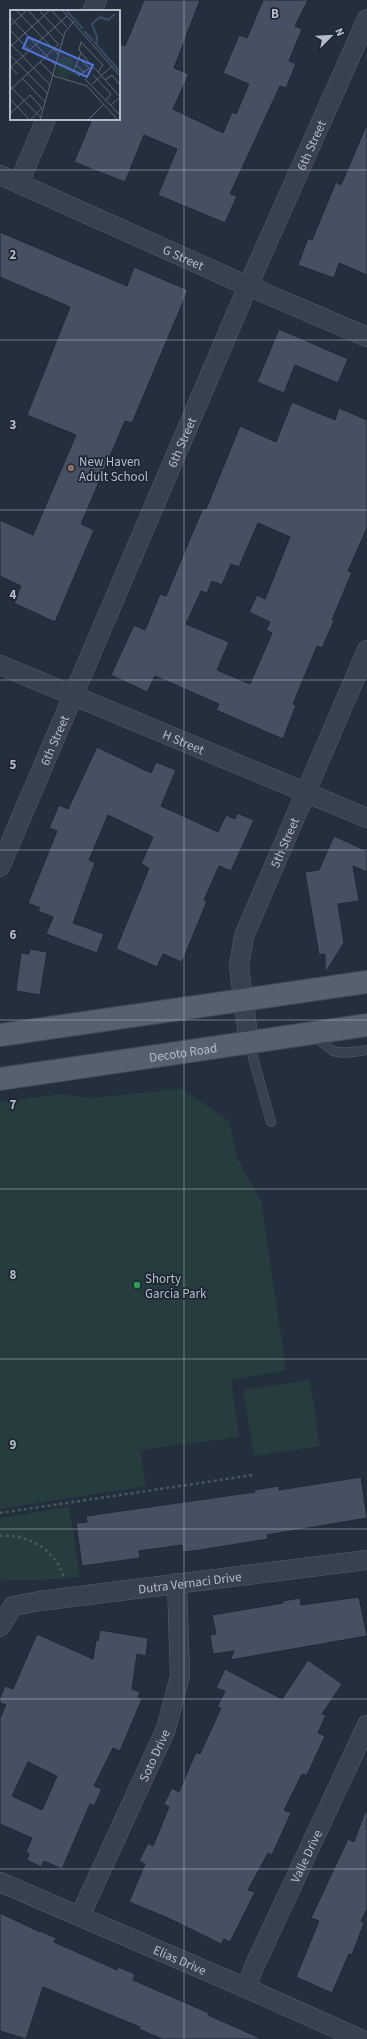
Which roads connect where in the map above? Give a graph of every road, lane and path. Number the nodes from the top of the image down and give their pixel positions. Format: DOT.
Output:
graph roads {
  1 [pos="96,0"];
  2 [pos="92,10"];
  3 [pos="367,19"];
  4 [pos="46,120"];
  5 [pos="0,175"];
  6 [pos="19,183"];
  7 [pos="248,286"];
  8 [pos="367,337"];
  9 [pos="367,650"];
  10 [pos="0,665"];
  11 [pos="73,696"];
  12 [pos="306,792"];
  13 [pos="367,818"];
  14 [pos="0,867"];
  15 [pos="367,982"];
  16 [pos="243,1000"];
  17 [pos="367,1025"];
  18 [pos="313,1033"];
  19 [pos="0,1034"];
  20 [pos="249,1043"];
  21 [pos="367,1050"];
  22 [pos="0,1079"];
  23 [pos="271,1122"];
  24 [pos="253,1475"];
  25 [pos="0,1513"];
  26 [pos="0,1536"];
  27 [pos="367,1560"];
  28 [pos="176,1583"];
  29 [pos="71,1597"];
  30 [pos="0,1627"];
  31 [pos="367,1725"];
  32 [pos="0,1882"];
  33 [pos="80,1916"];
  34 [pos="246,1988"];
  35 [pos="367,2030"];
  36 [pos="360,2039"];
  37 [pos="363,2039"];
  1 -- 2 [label="street"];
  3 -- 7 [label="street, 6th Street"];
  4 -- 6 [label="street"];
  5 -- 6 [label="street, G Street"];
  6 -- 7 [label="street, G Street"];
  7 -- 8 [label="street, G Street"];
  7 -- 11 [label="street, 6th Street"];
  9 -- 12 [label="street, 5th Street"];
  10 -- 11 [label="street, H Street"];
  11 -- 12 [label="street, H Street"];
  11 -- 14 [label="street, 6th Street"];
  12 -- 13 [label="street, H Street"];
  12 -- 16 [label="street, 5th Street"];
  15 -- 16 [label="main road"];
  16 -- 19 [label="main road"];
  16 -- 20 [label="street, 5th Street"];
  17 -- 18 [label="main road, Decoto Road"];
  18 -- 20 [label="main road, Decoto Road"];
  18 -- 21 [label="lane"];
  20 -- 22 [label="main road, Decoto Road"];
  20 -- 23 [label="lane"];
  24 -- 25 [label="path"];
  26 -- 29 [label="path"];
  27 -- 28 [label="street, Dutra Vernaci Drive"];
  28 -- 29 [label="street, Dutra Vernaci Drive"];
  28 -- 33 [label="street, Soto Drive"];
  29 -- 30 [label="street, Dutra Vernaci Drive"];
  31 -- 34 [label="street, Valle Drive"];
  32 -- 33 [label="street, Elias Drive"];
  33 -- 34 [label="street, Elias Drive"];
  34 -- 36 [label="street, Elias Drive"];
  35 -- 37 [label="street"];
}
